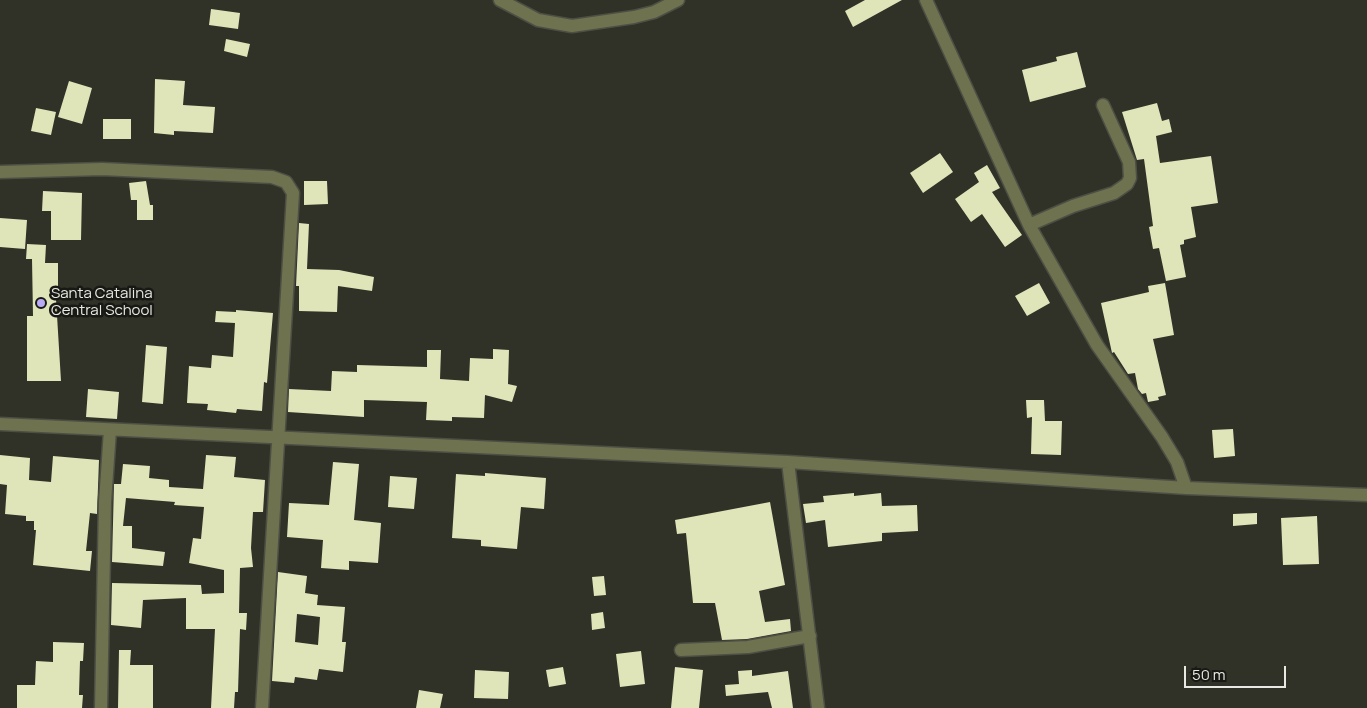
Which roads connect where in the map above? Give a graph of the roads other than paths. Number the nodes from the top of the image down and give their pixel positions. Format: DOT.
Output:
graph roads {
  1 [pos="500,0"];
  2 [pos="678,0"];
  3 [pos="926,0"];
  4 [pos="1103,105"];
  5 [pos="0,172"];
  6 [pos="1029,225"];
  7 [pos="0,424"];
  8 [pos="110,430"];
  9 [pos="280,437"];
  10 [pos="788,462"];
  11 [pos="1186,488"];
  12 [pos="1367,495"];
  13 [pos="810,636"];
  14 [pos="681,650"];
  15 [pos="101,708"];
  16 [pos="262,708"];
  17 [pos="818,708"];
  1 -- 2 [label="street"];
  3 -- 6 [label="street"];
  4 -- 6 [label="street"];
  5 -- 9 [label="street"];
  6 -- 11 [label="street"];
  7 -- 8 [label="street"];
  8 -- 9 [label="street"];
  8 -- 15 [label="street"];
  9 -- 10 [label="street"];
  9 -- 16 [label="street"];
  10 -- 11 [label="street"];
  10 -- 13 [label="street"];
  11 -- 12 [label="street"];
  13 -- 14 [label="street"];
  13 -- 17 [label="street"];
}
